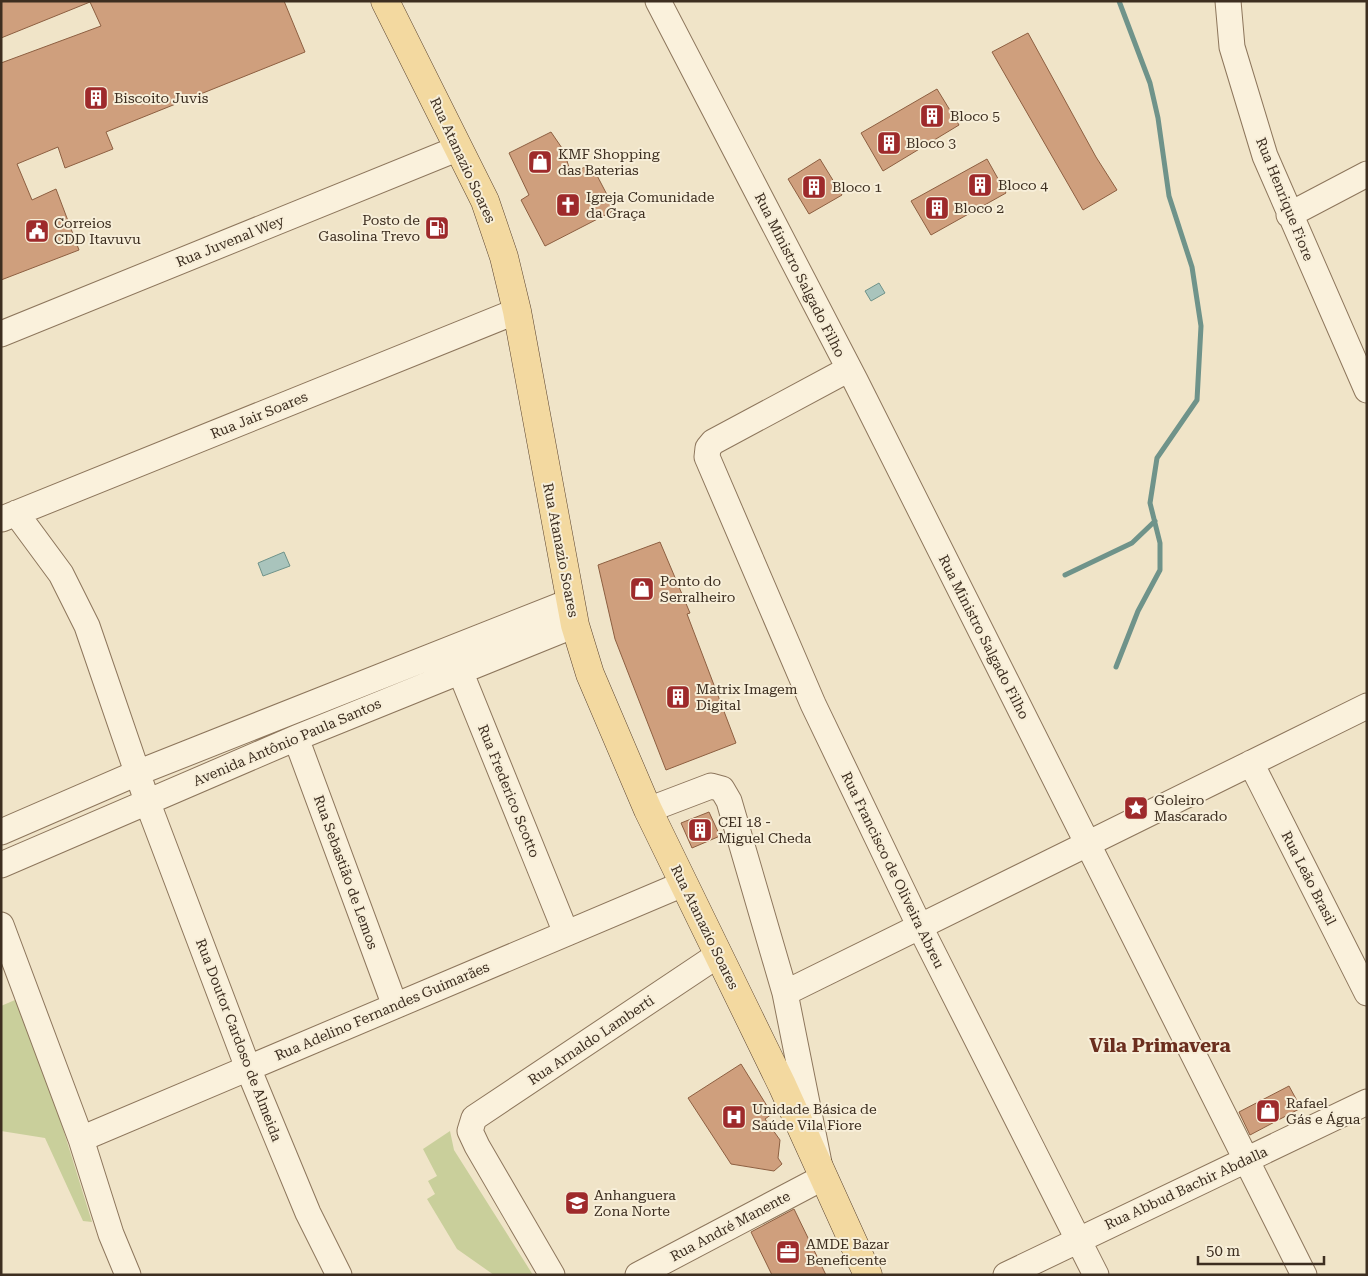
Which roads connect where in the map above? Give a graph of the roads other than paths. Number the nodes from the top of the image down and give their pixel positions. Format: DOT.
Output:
graph roads {
  1 [pos="658,1"];
  2 [pos="1228,1"];
  3 [pos="389,3"];
  4 [pos="459,148"];
  5 [pos="1367,174"];
  6 [pos="1289,215"];
  7 [pos="516,311"];
  8 [pos="1,334"];
  9 [pos="849,369"];
  10 [pos="1367,390"];
  11 [pos="9,516"];
  12 [pos="573,613"];
  13 [pos="455,660"];
  14 [pos="1366,709"];
  15 [pos="296,738"];
  16 [pos="1251,763"];
  17 [pos="137,773"];
  18 [pos="147,801"];
  19 [pos="648,810"];
  20 [pos="1,832"];
  21 [pos="1088,844"];
  22 [pos="1,865"];
  23 [pos="683,884"];
  24 [pos="1,925"];
  25 [pos="920,927"];
  26 [pos="566,933"];
  27 [pos="718,955"];
  28 [pos="785,993"];
  29 [pos="1367,993"];
  30 [pos="395,1006"];
  31 [pos="248,1068"];
  32 [pos="792,1081"];
  33 [pos="1367,1102"];
  34 [pos="81,1139"];
  35 [pos="1246,1160"];
  36 [pos="822,1178"];
  37 [pos="1077,1240"];
  38 [pos="128,1275"];
  39 [pos="339,1275"];
  40 [pos="552,1275"];
  41 [pos="638,1275"];
  42 [pos="868,1275"];
  43 [pos="1006,1275"];
  44 [pos="1096,1275"];
  45 [pos="1304,1275"];
  1 -- 9 [label="street, Rua Ministro Salgado Filho"];
  2 -- 6 [label="street, Rua Henrique Fiore"];
  3 -- 4 [label="main road, Rua Atanazio Soares"];
  4 -- 7 [label="main road, Rua Atanazio Soares"];
  4 -- 8 [label="street, Rua Juvenal Wey"];
  5 -- 6 [label="street"];
  6 -- 10 [label="street, Rua Henrique Fiore"];
  7 -- 11 [label="street, Rua Jair Soares"];
  7 -- 12 [label="main road, Rua Atanazio Soares"];
  9 -- 21 [label="street, Rua Ministro Salgado Filho"];
  9 -- 25 [label="street, Rua Francisco de Oliveira Abreu"];
  11 -- 17 [label="street, Rua Doutor Cardoso de Almeida"];
  12 -- 13 [label="street, Avenida Antônio Paula Santos"];
  12 -- 19 [label="main road, Rua Atanazio Soares"];
  13 -- 15 [label="street, Avenida Antônio Paula Santos"];
  13 -- 17 [label="street, Avenida Antônio Paula Santos"];
  13 -- 26 [label="street, Rua Frederico Scotto"];
  14 -- 16 [label="street"];
  15 -- 18 [label="street, Avenida Antônio Paula Santos"];
  15 -- 30 [label="street, Rua Sebastião de Lemos"];
  16 -- 21 [label="street"];
  16 -- 29 [label="street, Rua Leão Brasil"];
  17 -- 18 [label="street, Rua Doutor Cardoso de Almeida"];
  17 -- 20 [label="street, Avenida Antônio Paula Santos"];
  18 -- 22 [label="street, Avenida Antônio Paula Santos"];
  18 -- 31 [label="street, Rua Doutor Cardoso de Almeida"];
  19 -- 23 [label="main road, Rua Atanazio Soares"];
  19 -- 28 [label="street"];
  21 -- 25 [label="street"];
  21 -- 35 [label="street, Rua Ministro Salgado Filho"];
  23 -- 26 [label="street, Rua Adelino Fernandes Guimarães"];
  23 -- 27 [label="main road, Rua Atanazio Soares"];
  24 -- 34 [label="street"];
  25 -- 28 [label="street"];
  25 -- 37 [label="street, Rua Francisco de Oliveira Abreu"];
  26 -- 30 [label="street, Rua Adelino Fernandes Guimarães"];
  27 -- 32 [label="main road, Rua Atanazio Soares"];
  27 -- 40 [label="street, Rua Arnaldo Lamberti"];
  28 -- 32 [label="street"];
  30 -- 31 [label="street, Rua Adelino Fernandes Guimarães"];
  31 -- 34 [label="street, Rua Adelino Fernandes Guimarães"];
  31 -- 39 [label="street, Rua Doutor Cardoso de Almeida"];
  32 -- 36 [label="main road, Rua Atanazio Soares"];
  33 -- 35 [label="street, Rua Abbud Bachir Abdalla"];
  34 -- 38 [label="street"];
  35 -- 37 [label="street, Rua Abbud Bachir Abdalla"];
  35 -- 45 [label="street, Rua Ministro Salgado Filho"];
  36 -- 41 [label="street, Rua André Manente"];
  36 -- 42 [label="main road, Rua Atanazio Soares"];
  37 -- 43 [label="street, Rua Abbud Bachir Abdalla"];
  37 -- 44 [label="street, Rua Francisco de Oliveira Abreu"];
}
